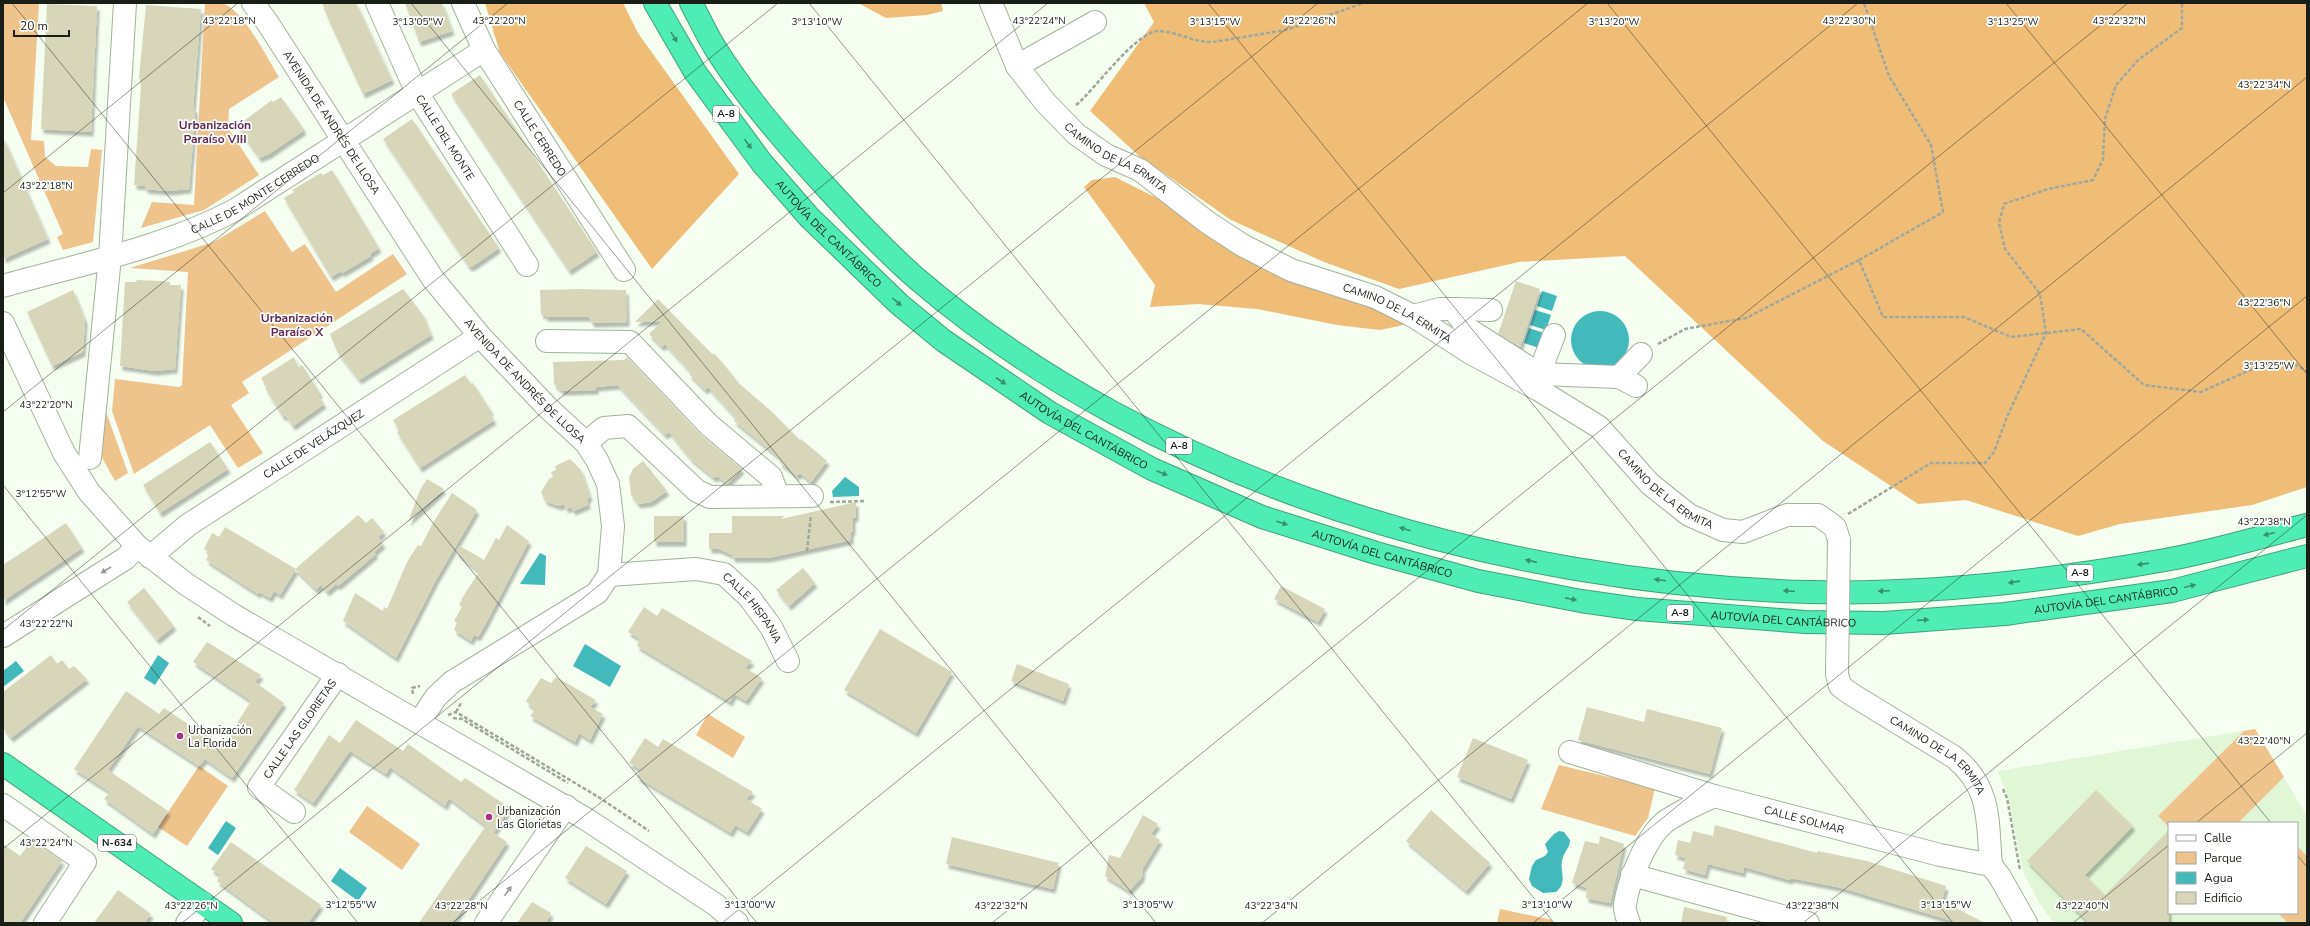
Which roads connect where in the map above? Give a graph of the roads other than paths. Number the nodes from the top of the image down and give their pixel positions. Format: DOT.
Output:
graph roads {
  1 [pos="124,3"];
  2 [pos="253,3"];
  3 [pos="377,3"];
  4 [pos="463,3"];
  5 [pos="655,3"];
  6 [pos="691,3"];
  7 [pos="990,3"];
  8 [pos="1095,22"];
  9 [pos="484,50"];
  10 [pos="1017,66"];
  11 [pos="417,93"];
  12 [pos="343,140"];
  13 [pos="110,257"];
  14 [pos="527,265"];
  15 [pos="624,270"];
  16 [pos="3,286"];
  17 [pos="1453,309"];
  18 [pos="1491,310"];
  19 [pos="1414,316"];
  20 [pos="3,323"];
  21 [pos="1554,335"];
  22 [pos="480,336"];
  23 [pos="547,340"];
  24 [pos="1641,354"];
  25 [pos="1539,374"];
  26 [pos="586,443"];
  27 [pos="90,458"];
  28 [pos="778,496"];
  29 [pos="816,502"];
  30 [pos="2307,525"];
  31 [pos="144,552"];
  32 [pos="2307,556"];
  33 [pos="609,575"];
  34 [pos="3,636"];
  35 [pos="788,661"];
  36 [pos="338,674"];
  37 [pos="317,686"];
  38 [pos="426,711"];
  39 [pos="1570,752"];
  40 [pos="3,764"];
  41 [pos="254,776"];
  42 [pos="1714,796"];
  43 [pos="3,805"];
  44 [pos="566,806"];
  45 [pos="294,812"];
  46 [pos="1991,865"];
  47 [pos="1632,875"];
  48 [pos="203,903"];
  49 [pos="45,923"];
  50 [pos="188,923"];
  51 [pos="230,923"];
  52 [pos="486,923"];
  53 [pos="737,923"];
  54 [pos="1629,923"];
  55 [pos="1808,923"];
  56 [pos="2026,923"];
  1 -- 13 [label="street"];
  2 -- 12 [label="street, AVENIDA DE ANDRÉS DE LLOSA"];
  3 -- 11 [label="street, CALLE DEL MONTE"];
  4 -- 9 [label="street, CALLE CERREDO"];
  5 -- 32 [label="highway, AUTOVÍA DEL CANTÁBRICO / A-8, one-way"];
  30 -- 6 [label="highway, A-8, one-way"];
  7 -- 10 [label="street, CAMINO DE LA ERMITA"];
  8 -- 10 [label="street"];
  9 -- 11 [label="street, CALLE DE MONTE CERREDO"];
  9 -- 15 [label="street, CALLE CERREDO"];
  10 -- 19 [label="street, CAMINO DE LA ERMITA"];
  11 -- 12 [label="street, CALLE DE MONTE CERREDO"];
  11 -- 14 [label="street, CALLE DEL MONTE"];
  12 -- 13 [label="street, CALLE DE MONTE CERREDO"];
  12 -- 22 [label="street, AVENIDA DE ANDRÉS DE LLOSA"];
  13 -- 16 [label="street, CALLE DE MONTE CERREDO"];
  13 -- 27 [label="street"];
  17 -- 18 [label="street"];
  17 -- 19 [label="street"];
  17 -- 25 [label="street"];
  19 -- 46 [label="street, CAMINO DE LA ERMITA, bridge"];
  20 -- 31 [label="street"];
  21 -- 25 [label="street"];
  22 -- 26 [label="street, AVENIDA DE ANDRÉS DE LLOSA"];
  22 -- 31 [label="street, CALLE DE VELÁZQUEZ"];
  23 -- 28 [label="street"];
  24 -- 25 [label="street"];
  26 -- 28 [label="street"];
  26 -- 33 [label="street, AVENIDA DE ANDRÉS DE LLOSA"];
  28 -- 29 [label="street"];
  31 -- 34 [label="street, CALLE DE VELÁZQUEZ, one-way"];
  31 -- 36 [label="street"];
  33 -- 35 [label="street, CALLE HISPANIA"];
  33 -- 38 [label="street, AVENIDA DE ANDRÉS DE LLOSA"];
  36 -- 38 [label="street"];
  36 -- 45 [label="street, CALLE LAS GLORIETAS"];
  37 -- 41 [label="street"];
  38 -- 44 [label="street"];
  39 -- 42 [label="street, CALLE SOLMAR"];
  40 -- 48 [label="highway, N-634"];
  42 -- 46 [label="street, CALLE SOLMAR"];
  42 -- 47 [label="street"];
  43 -- 49 [label="street"];
  52 -- 44 [label="street, one-way"];
  44 -- 53 [label="street"];
  46 -- 56 [label="street"];
  47 -- 54 [label="street"];
  47 -- 55 [label="street"];
  48 -- 50 [label="street"];
  48 -- 51 [label="highway, N-634"];
}
